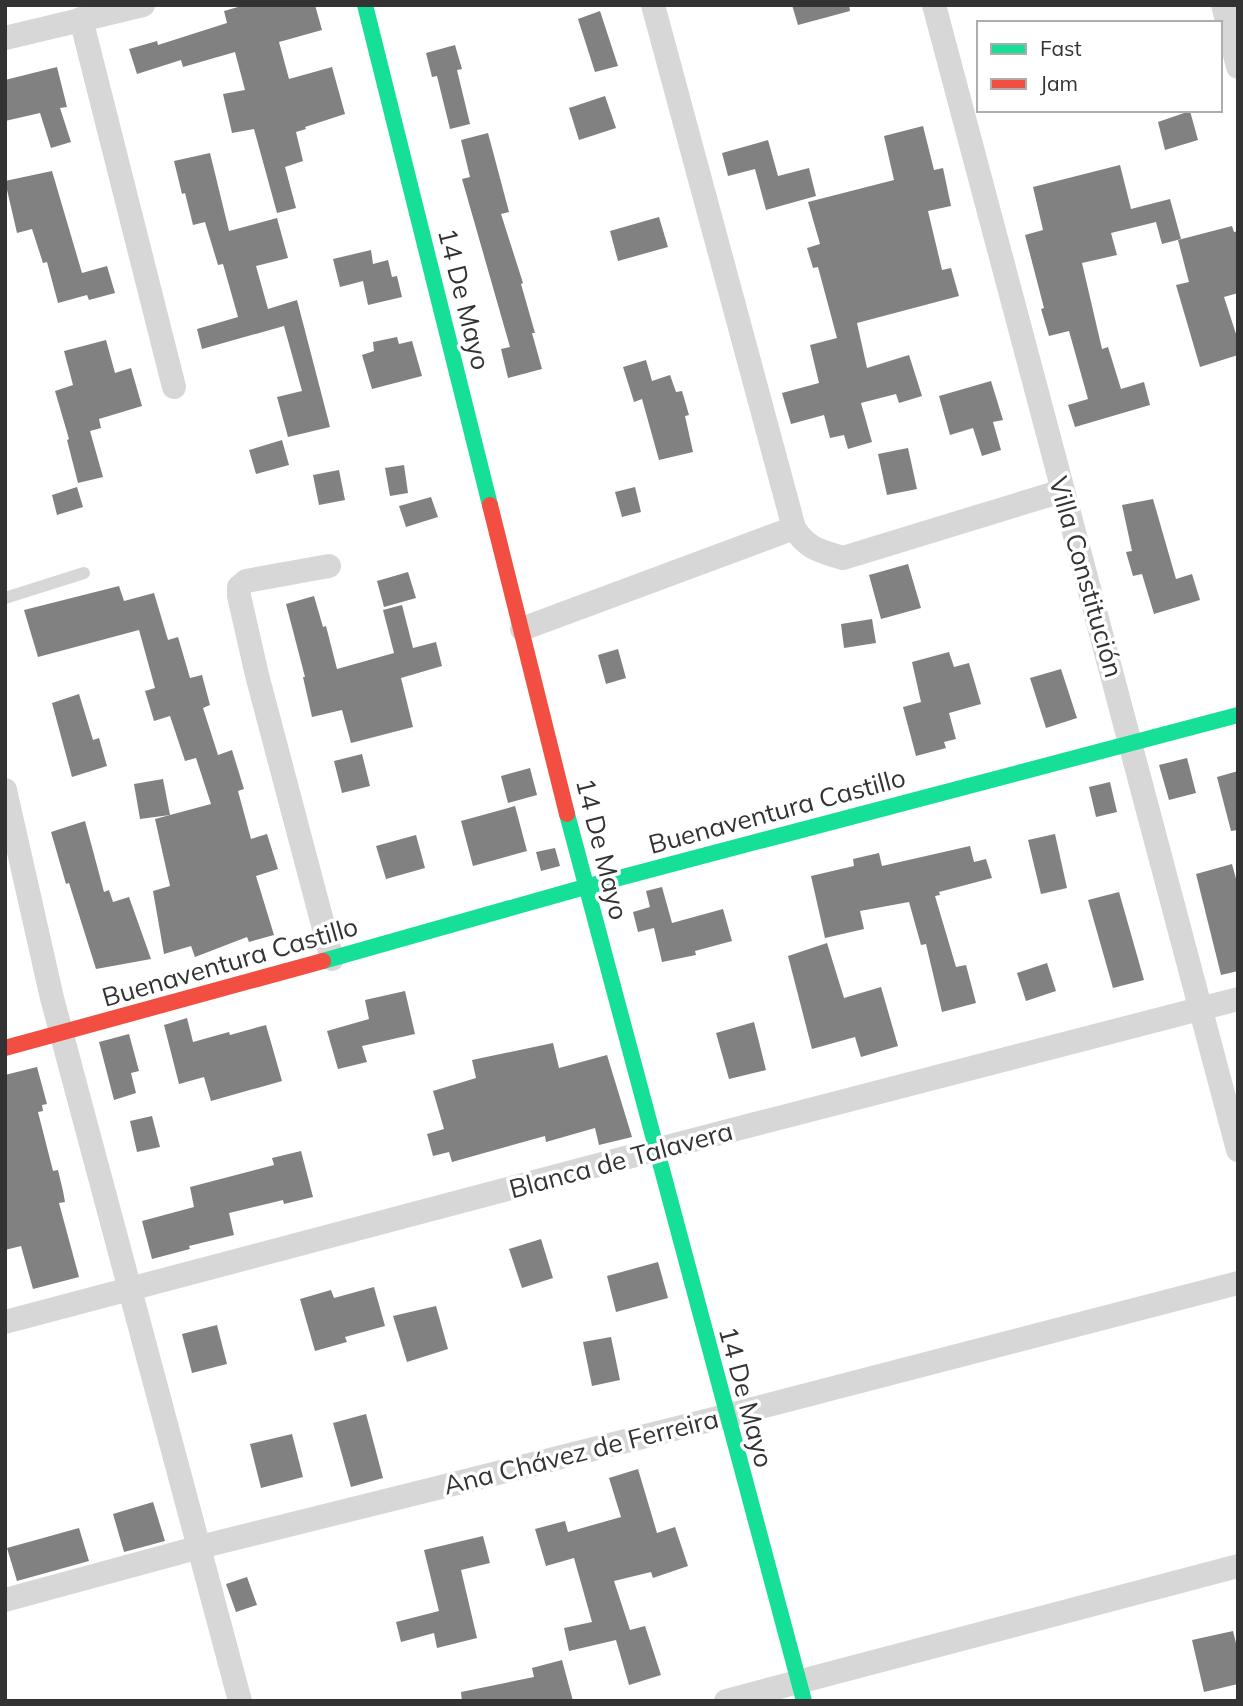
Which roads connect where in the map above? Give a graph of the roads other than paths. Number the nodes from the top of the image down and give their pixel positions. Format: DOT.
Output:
graph roads {
  1 [pos="143,5"];
  2 [pos="365,5"];
  3 [pos="653,5"];
  4 [pos="934,5"];
  5 [pos="1223,5"];
  6 [pos="81,19"];
  7 [pos="5,38"];
  8 [pos="1238,67"];
  9 [pos="174,387"];
  10 [pos="1062,491"];
  11 [pos="794,528"];
  12 [pos="329,566"];
  13 [pos="84,573"];
  14 [pos="5,598"];
  15 [pos="522,629"];
  16 [pos="1238,715"];
  17 [pos="1132,743"];
  18 [pos="5,790"];
  19 [pos="585,887"];
  20 [pos="332,959"];
  21 [pos="1238,999"];
  22 [pos="1202,1008"];
  23 [pos="62,1034"];
  24 [pos="5,1048"];
  25 [pos="655,1150"];
  26 [pos="1238,1150"];
  27 [pos="1238,1283"];
  28 [pos="131,1290"];
  29 [pos="5,1322"];
  30 [pos="726,1416"];
  31 [pos="200,1547"];
  32 [pos="1238,1566"];
  33 [pos="5,1600"];
  34 [pos="802,1691"];
  35 [pos="240,1701"];
  36 [pos="726,1701"];
  1 -- 6 [label="street"];
  2 -- 15 [label="street, 14 De Mayo"];
  3 -- 11 [label="street"];
  4 -- 10 [label="street, Villa Constitución"];
  5 -- 8 [label="street"];
  6 -- 7 [label="street"];
  6 -- 9 [label="street"];
  10 -- 11 [label="street"];
  10 -- 17 [label="street, Villa Constitución"];
  11 -- 15 [label="street"];
  12 -- 20 [label="street"];
  13 -- 14 [label="lane"];
  15 -- 19 [label="street, 14 De Mayo"];
  16 -- 17 [label="street, Buenaventura Castillo"];
  17 -- 19 [label="street, Buenaventura Castillo"];
  17 -- 22 [label="street, Villa Constitución"];
  18 -- 23 [label="street"];
  19 -- 20 [label="street, Buenaventura Castillo"];
  19 -- 25 [label="street, 14 De Mayo"];
  20 -- 23 [label="street, Buenaventura Castillo"];
  21 -- 22 [label="street, Blanca de Talavera"];
  22 -- 25 [label="street, Blanca de Talavera"];
  22 -- 26 [label="street, Villa Constitución"];
  23 -- 24 [label="street, Buenaventura Castillo"];
  23 -- 28 [label="street"];
  25 -- 28 [label="street, Blanca de Talavera"];
  25 -- 30 [label="street, 14 De Mayo"];
  27 -- 30 [label="street, Ana Chávez de Ferreira"];
  28 -- 29 [label="street, Blanca de Talavera"];
  28 -- 31 [label="street"];
  30 -- 31 [label="street, Ana Chávez de Ferreira"];
  30 -- 34 [label="street, 14 De Mayo"];
  31 -- 33 [label="street, Ana Chávez de Ferreira"];
  31 -- 35 [label="street"];
  32 -- 34 [label="street"];
  34 -- 36 [label="street"];
}
